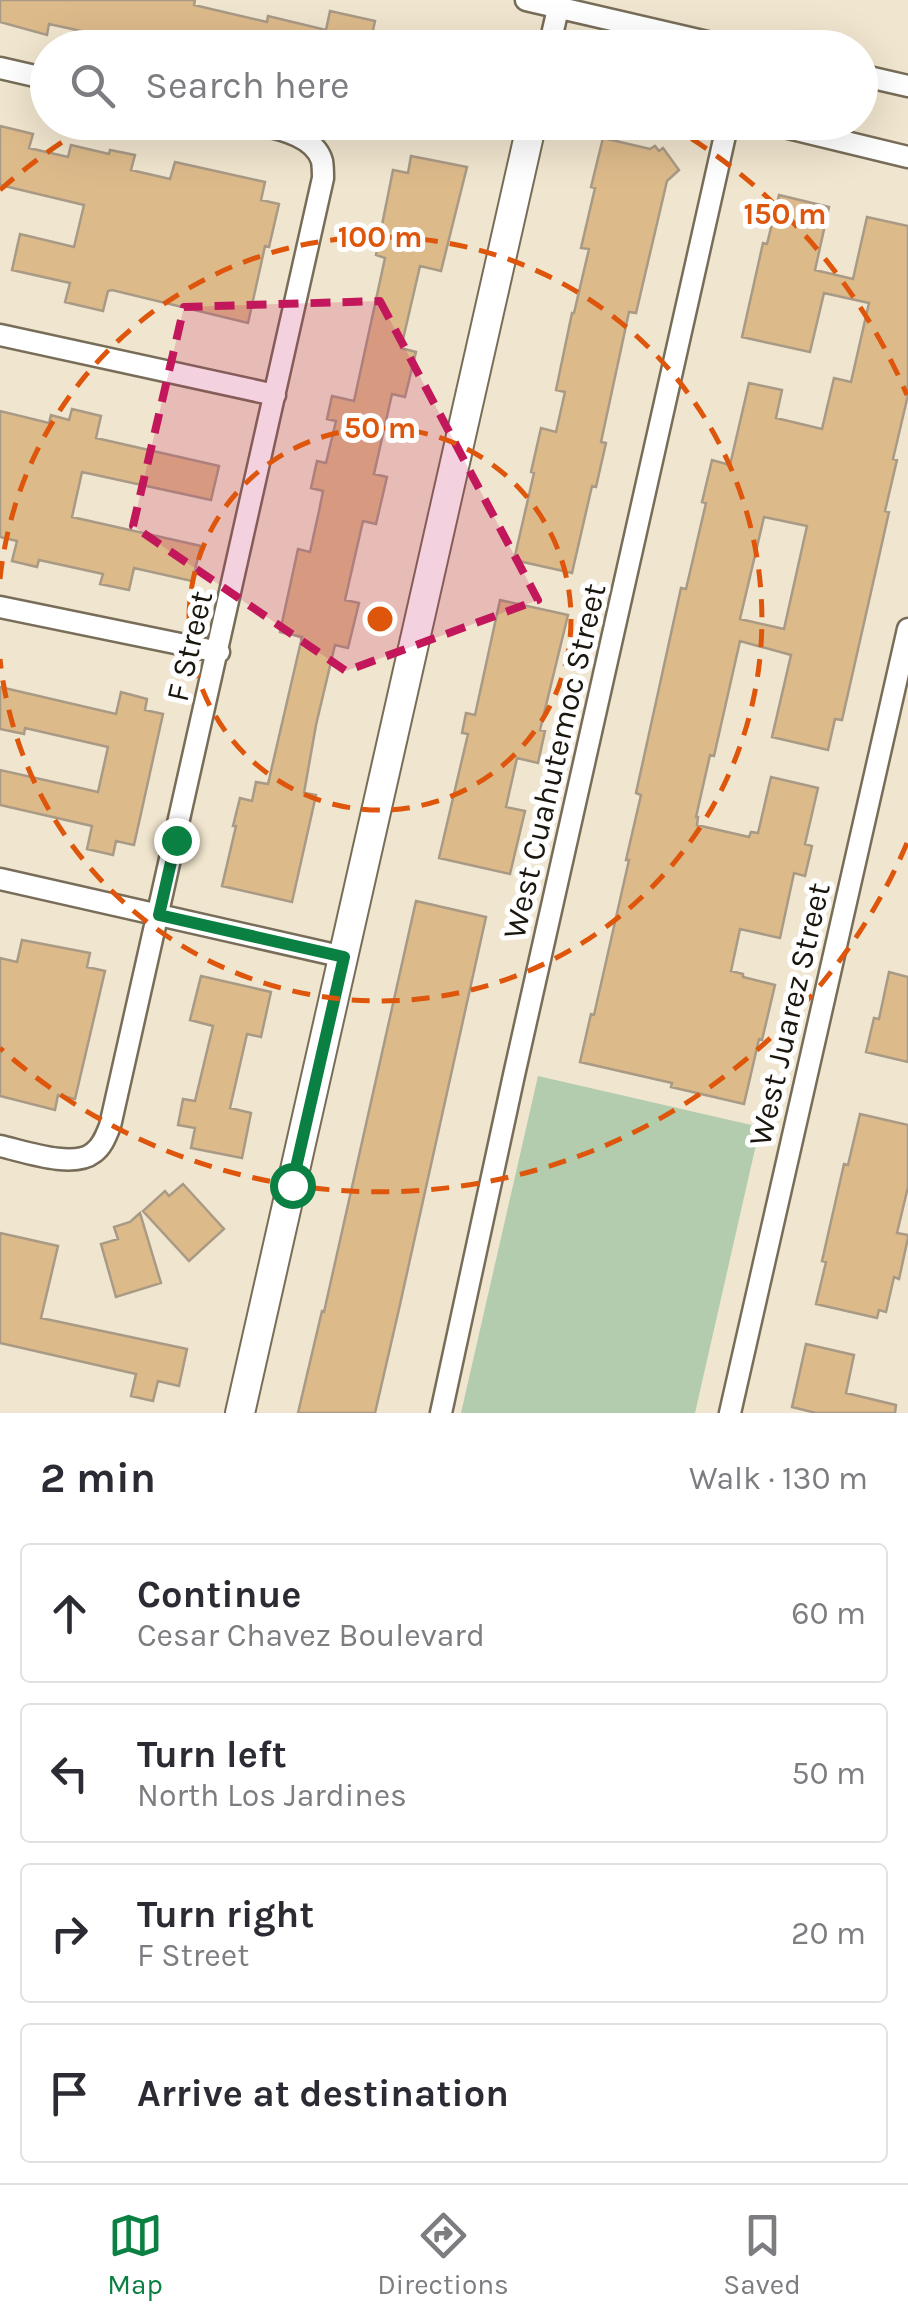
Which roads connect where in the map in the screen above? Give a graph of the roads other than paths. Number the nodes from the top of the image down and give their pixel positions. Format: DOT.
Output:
graph roads {
  1 [pos="526,0"];
  2 [pos="559,4"];
  3 [pos="553,30"];
  4 [pos="662,30"];
  5 [pos="0,68"];
  6 [pos="30,74"];
  7 [pos="878,79"];
  8 [pos="908,86"];
  9 [pos="304,140"];
  10 [pos="528,140"];
  11 [pos="724,140"];
  12 [pos="840,140"];
  13 [pos="908,156"];
  14 [pos="0,335"];
  15 [pos="275,395"];
  16 [pos="0,607"];
  17 [pos="908,628"];
  18 [pos="219,652"];
  19 [pos="0,880"];
  20 [pos="159,915"];
  21 [pos="344,957"];
  22 [pos="0,1146"];
  23 [pos="240,1413"];
  24 [pos="441,1413"];
  25 [pos="730,1413"];
  1 -- 2 [label="street"];
  2 -- 3 [label="street"];
  2 -- 4 [label="street"];
  5 -- 6 [label="street"];
  7 -- 8 [label="street"];
  9 -- 15 [label="street, F Street"];
  10 -- 21 [label="street"];
  11 -- 24 [label="street, West Cuahutemoc Street"];
  12 -- 13 [label="street"];
  14 -- 15 [label="street"];
  15 -- 18 [label="street, F Street"];
  16 -- 18 [label="street"];
  17 -- 25 [label="street, West Juarez Street"];
  18 -- 20 [label="street, F Street"];
  19 -- 20 [label="street"];
  20 -- 21 [label="street"];
  20 -- 22 [label="street, F Street"];
  21 -- 23 [label="street"];
}
